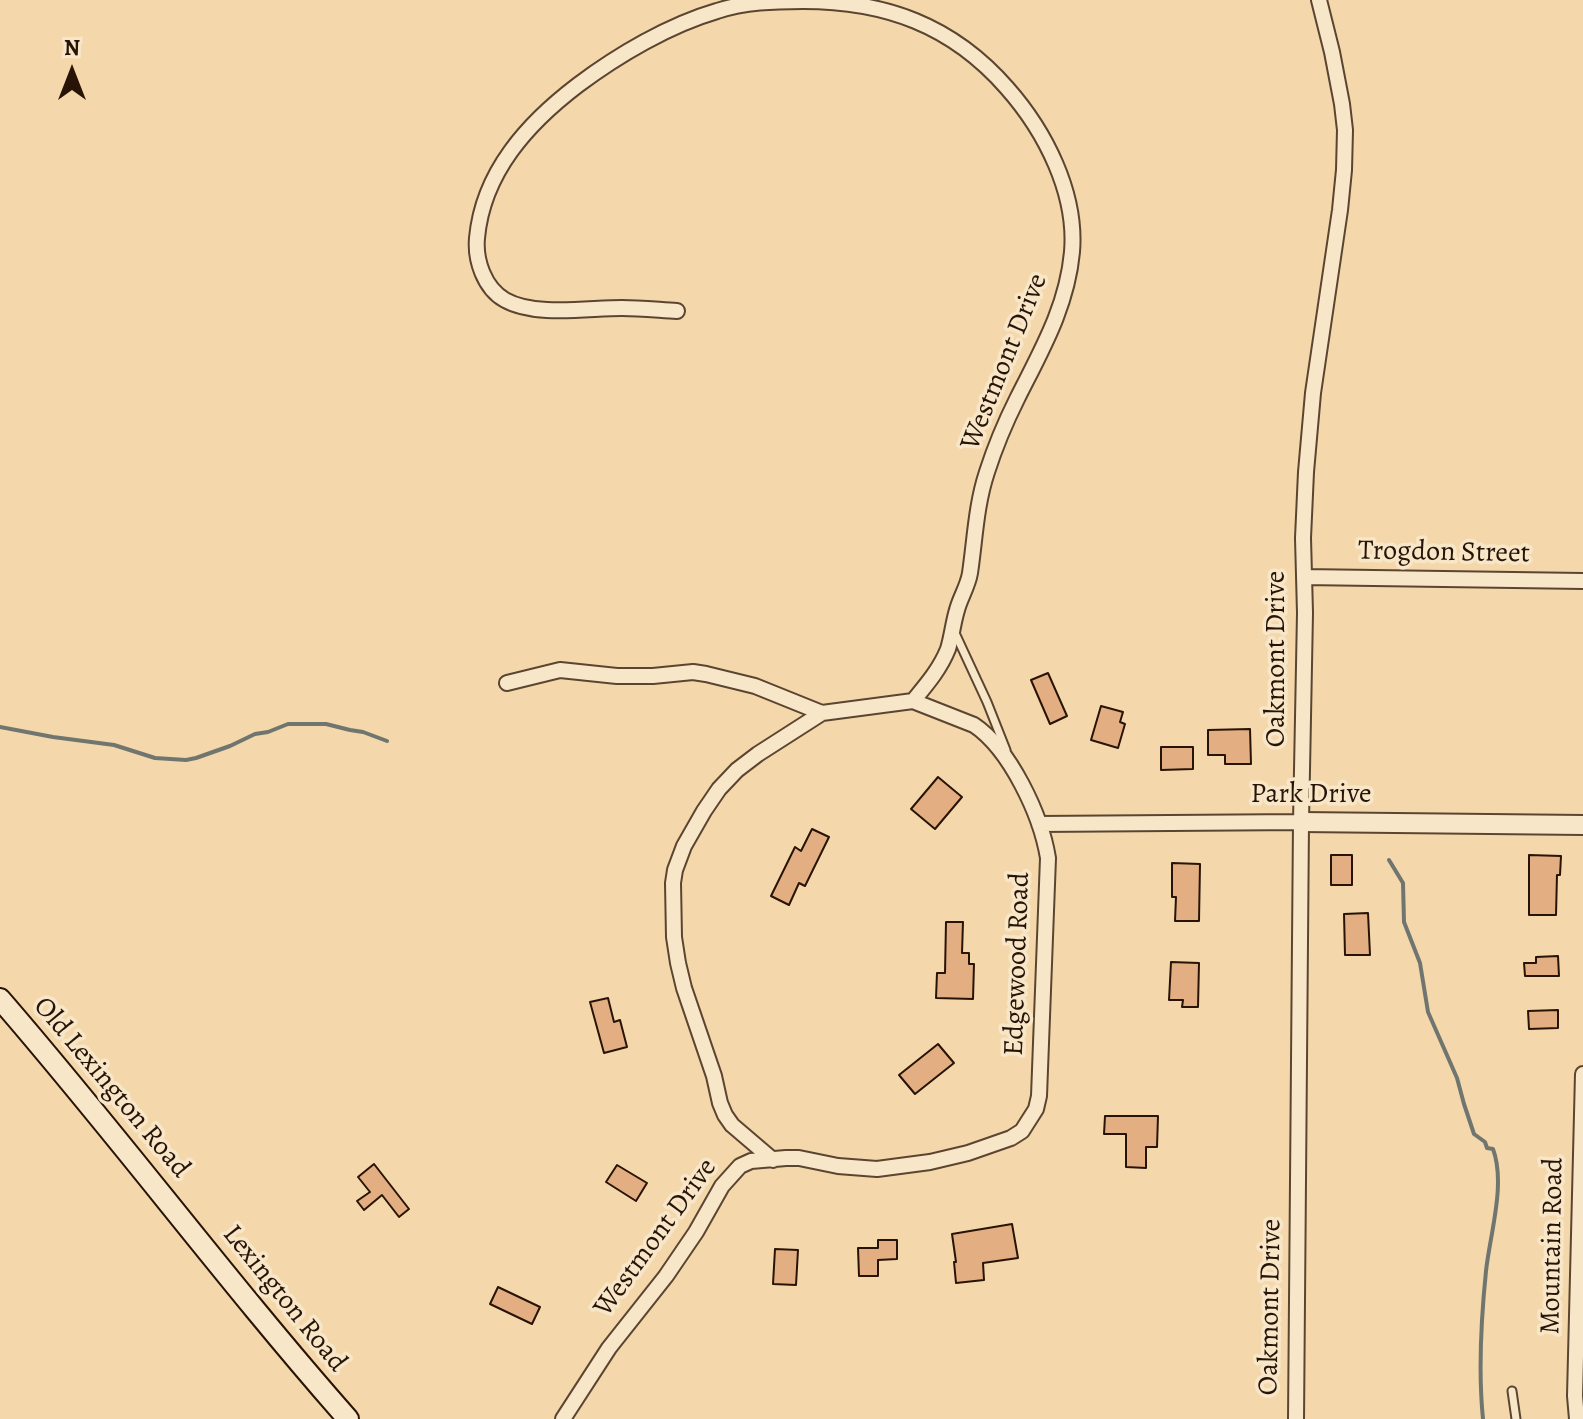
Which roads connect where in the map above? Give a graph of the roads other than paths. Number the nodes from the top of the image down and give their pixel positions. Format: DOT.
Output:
graph roads {
  1 [pos="1319,0"];
  2 [pos="787,1"];
  3 [pos="892,6"];
  4 [pos="677,311"];
  5 [pos="1304,577"];
  6 [pos="1583,581"];
  7 [pos="953,628"];
  8 [pos="507,683"];
  9 [pos="913,701"];
  10 [pos="822,713"];
  11 [pos="1010,764"];
  12 [pos="1301,822"];
  13 [pos="1039,824"];
  14 [pos="1583,825"];
  15 [pos="0,999"];
  16 [pos="1583,1074"];
  17 [pos="773,1160"];
  18 [pos="178,1213"];
  19 [pos="1512,1391"];
  20 [pos="348,1419"];
  21 [pos="563,1419"];
  22 [pos="1296,1419"];
  23 [pos="1516,1419"];
  24 [pos="1577,1419"];
  1 -- 5 [label="street, Oakmont Drive"];
  2 -- 3 [label="street, Westmont Drive"];
  2 -- 4 [label="street, Westmont Drive"];
  3 -- 7 [label="street, Westmont Drive"];
  5 -- 6 [label="street, Trogdon Street"];
  5 -- 12 [label="street, Oakmont Drive"];
  7 -- 9 [label="street, Westmont Drive"];
  7 -- 11 [label="lane"];
  8 -- 10 [label="street"];
  9 -- 10 [label="street"];
  9 -- 11 [label="street, Edgewood Road"];
  10 -- 17 [label="street, Westmont Drive"];
  11 -- 13 [label="street, Edgewood Road"];
  12 -- 13 [label="street, Park Drive"];
  12 -- 14 [label="street, Park Drive"];
  12 -- 22 [label="street, Oakmont Drive"];
  13 -- 17 [label="street, Edgewood Road"];
  15 -- 18 [label="main road, Old Lexington Road"];
  16 -- 24 [label="street, Mountain Road"];
  17 -- 21 [label="street, Westmont Drive"];
  18 -- 20 [label="main road, Lexington Road"];
  19 -- 23 [label="lane"];
}
